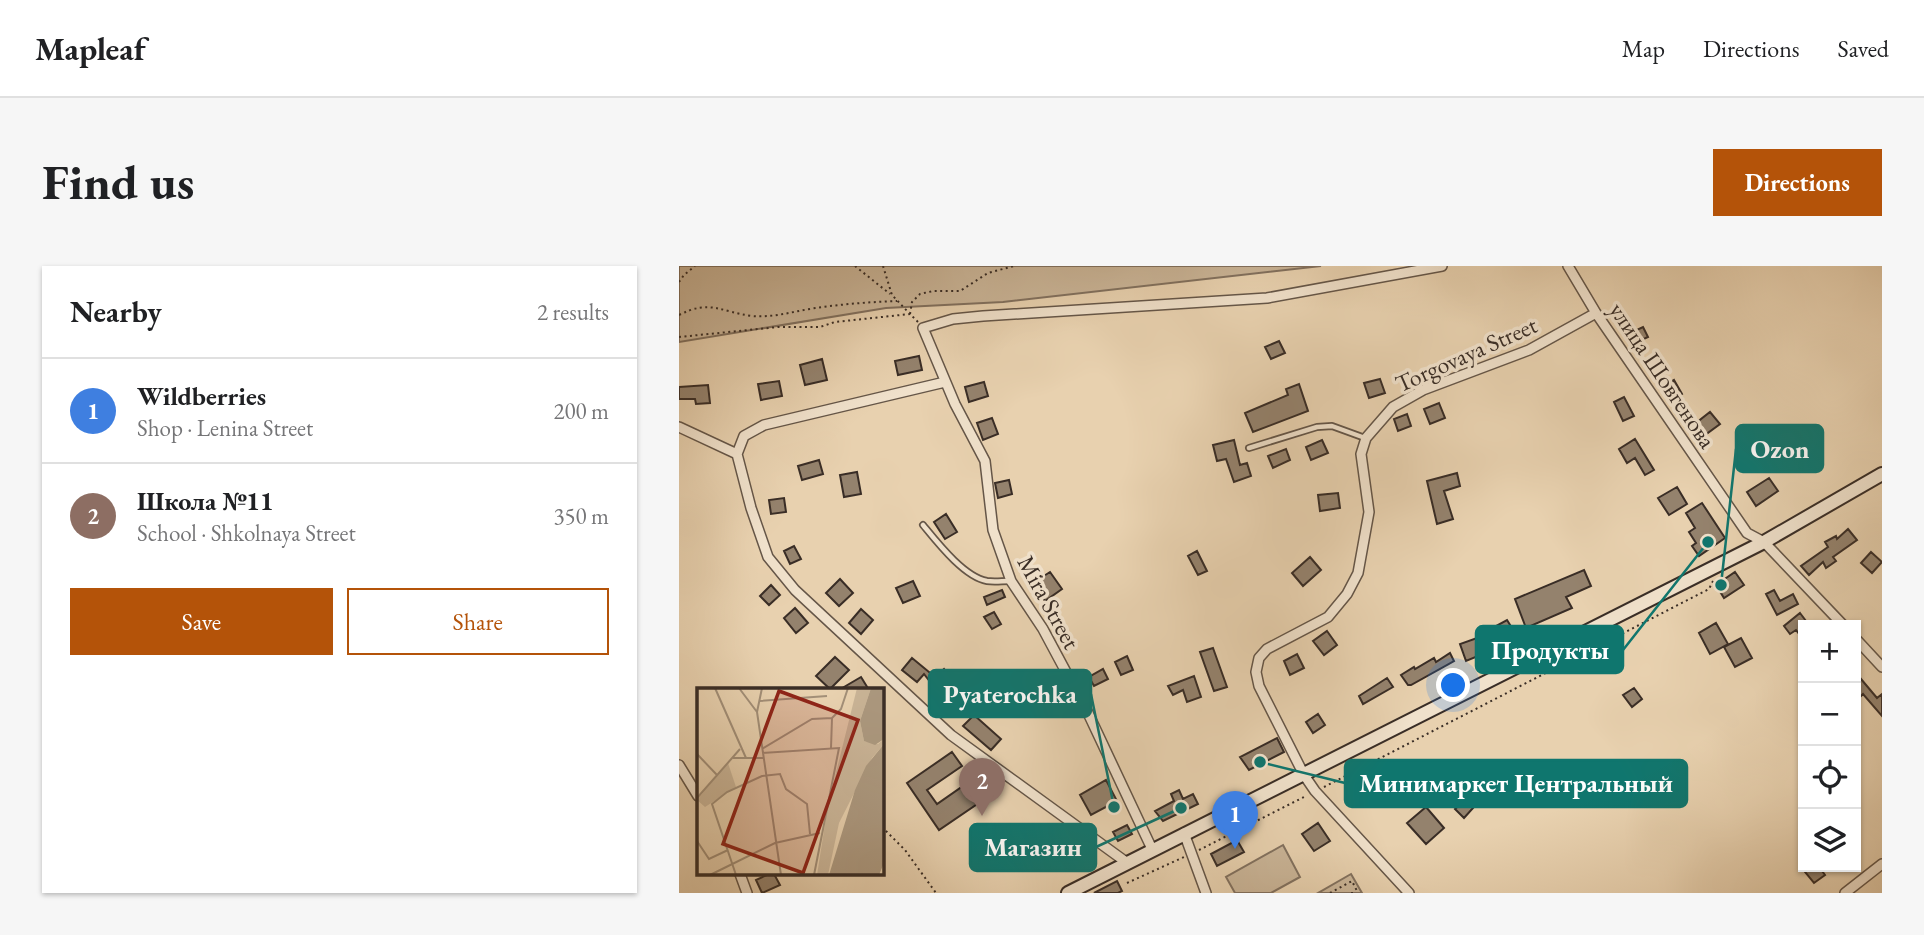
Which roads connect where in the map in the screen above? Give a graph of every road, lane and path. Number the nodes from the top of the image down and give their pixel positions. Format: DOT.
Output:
graph roads {
  1 [pos="695,266"];
  2 [pos="855,266"];
  3 [pos="883,266"];
  4 [pos="1014,266"];
  5 [pos="1442,266"];
  6 [pos="1568,266"];
  7 [pos="679,282"];
  8 [pos="892,295"];
  9 [pos="897,301"];
  10 [pos="1597,313"];
  11 [pos="910,314"];
  12 [pos="679,316"];
  13 [pos="923,328"];
  14 [pos="679,337"];
  15 [pos="945,382"];
  16 [pos="679,427"];
  17 [pos="1366,438"];
  18 [pos="1249,448"];
  19 [pos="737,454"];
  20 [pos="1882,474"];
  21 [pos="923,525"];
  22 [pos="1764,542"];
  23 [pos="1714,577"];
  24 [pos="1010,581"];
  25 [pos="1838,620"];
  26 [pos="1861,644"];
  27 [pos="1882,667"];
  28 [pos="679,765"];
  29 [pos="1304,775"];
  30 [pos="1315,791"];
  31 [pos="697,794"];
  32 [pos="884,829"];
  33 [pos="1184,832"];
  34 [pos="1152,849"];
  35 [pos="1192,853"];
  36 [pos="1126,862"];
  37 [pos="1882,863"];
  38 [pos="741,876"];
  39 [pos="1127,883"];
  40 [pos="747,893"];
  41 [pos="936,893"];
  42 [pos="1068,893"];
  43 [pos="1206,893"];
  44 [pos="1330,893"];
  45 [pos="1351,893"];
  46 [pos="1357,893"];
  47 [pos="1409,893"];
  48 [pos="1845,893"];
  1 -- 7 [label="path"];
  2 -- 8 [label="path"];
  3 -- 8 [label="path"];
  4 -- 11 [label="path"];
  5 -- 13 [label="street"];
  6 -- 10 [label="street, улица Шовгенова"];
  8 -- 9 [label="path"];
  9 -- 11 [label="path"];
  9 -- 12 [label="path"];
  10 -- 17 [label="street, Torgovaya Street"];
  10 -- 22 [label="street, улица Шовгенова"];
  11 -- 13 [label="path"];
  11 -- 14 [label="path"];
  13 -- 15 [label="street, Mira Street"];
  15 -- 19 [label="street"];
  15 -- 24 [label="street, Mira Street"];
  16 -- 19 [label="street"];
  17 -- 18 [label="lane"];
  17 -- 29 [label="street"];
  19 -- 36 [label="street"];
  20 -- 22 [label="street"];
  21 -- 24 [label="lane"];
  22 -- 25 [label="street, улица Шовгенова"];
  22 -- 29 [label="street"];
  23 -- 30 [label="path"];
  24 -- 34 [label="street, Mira Street"];
  26 -- 27 [label="street"];
  28 -- 31 [label="street"];
  29 -- 30 [label="street"];
  29 -- 33 [label="street"];
  30 -- 35 [label="path"];
  30 -- 47 [label="street"];
  32 -- 41 [label="path"];
  33 -- 34 [label="street"];
  33 -- 35 [label="street"];
  34 -- 36 [label="street"];
  35 -- 39 [label="path"];
  35 -- 43 [label="street"];
  36 -- 42 [label="street"];
  37 -- 48 [label="street"];
  38 -- 40 [label="street"];
  44 -- 46 [label="path"];
  45 -- 46 [label="path"];
}
